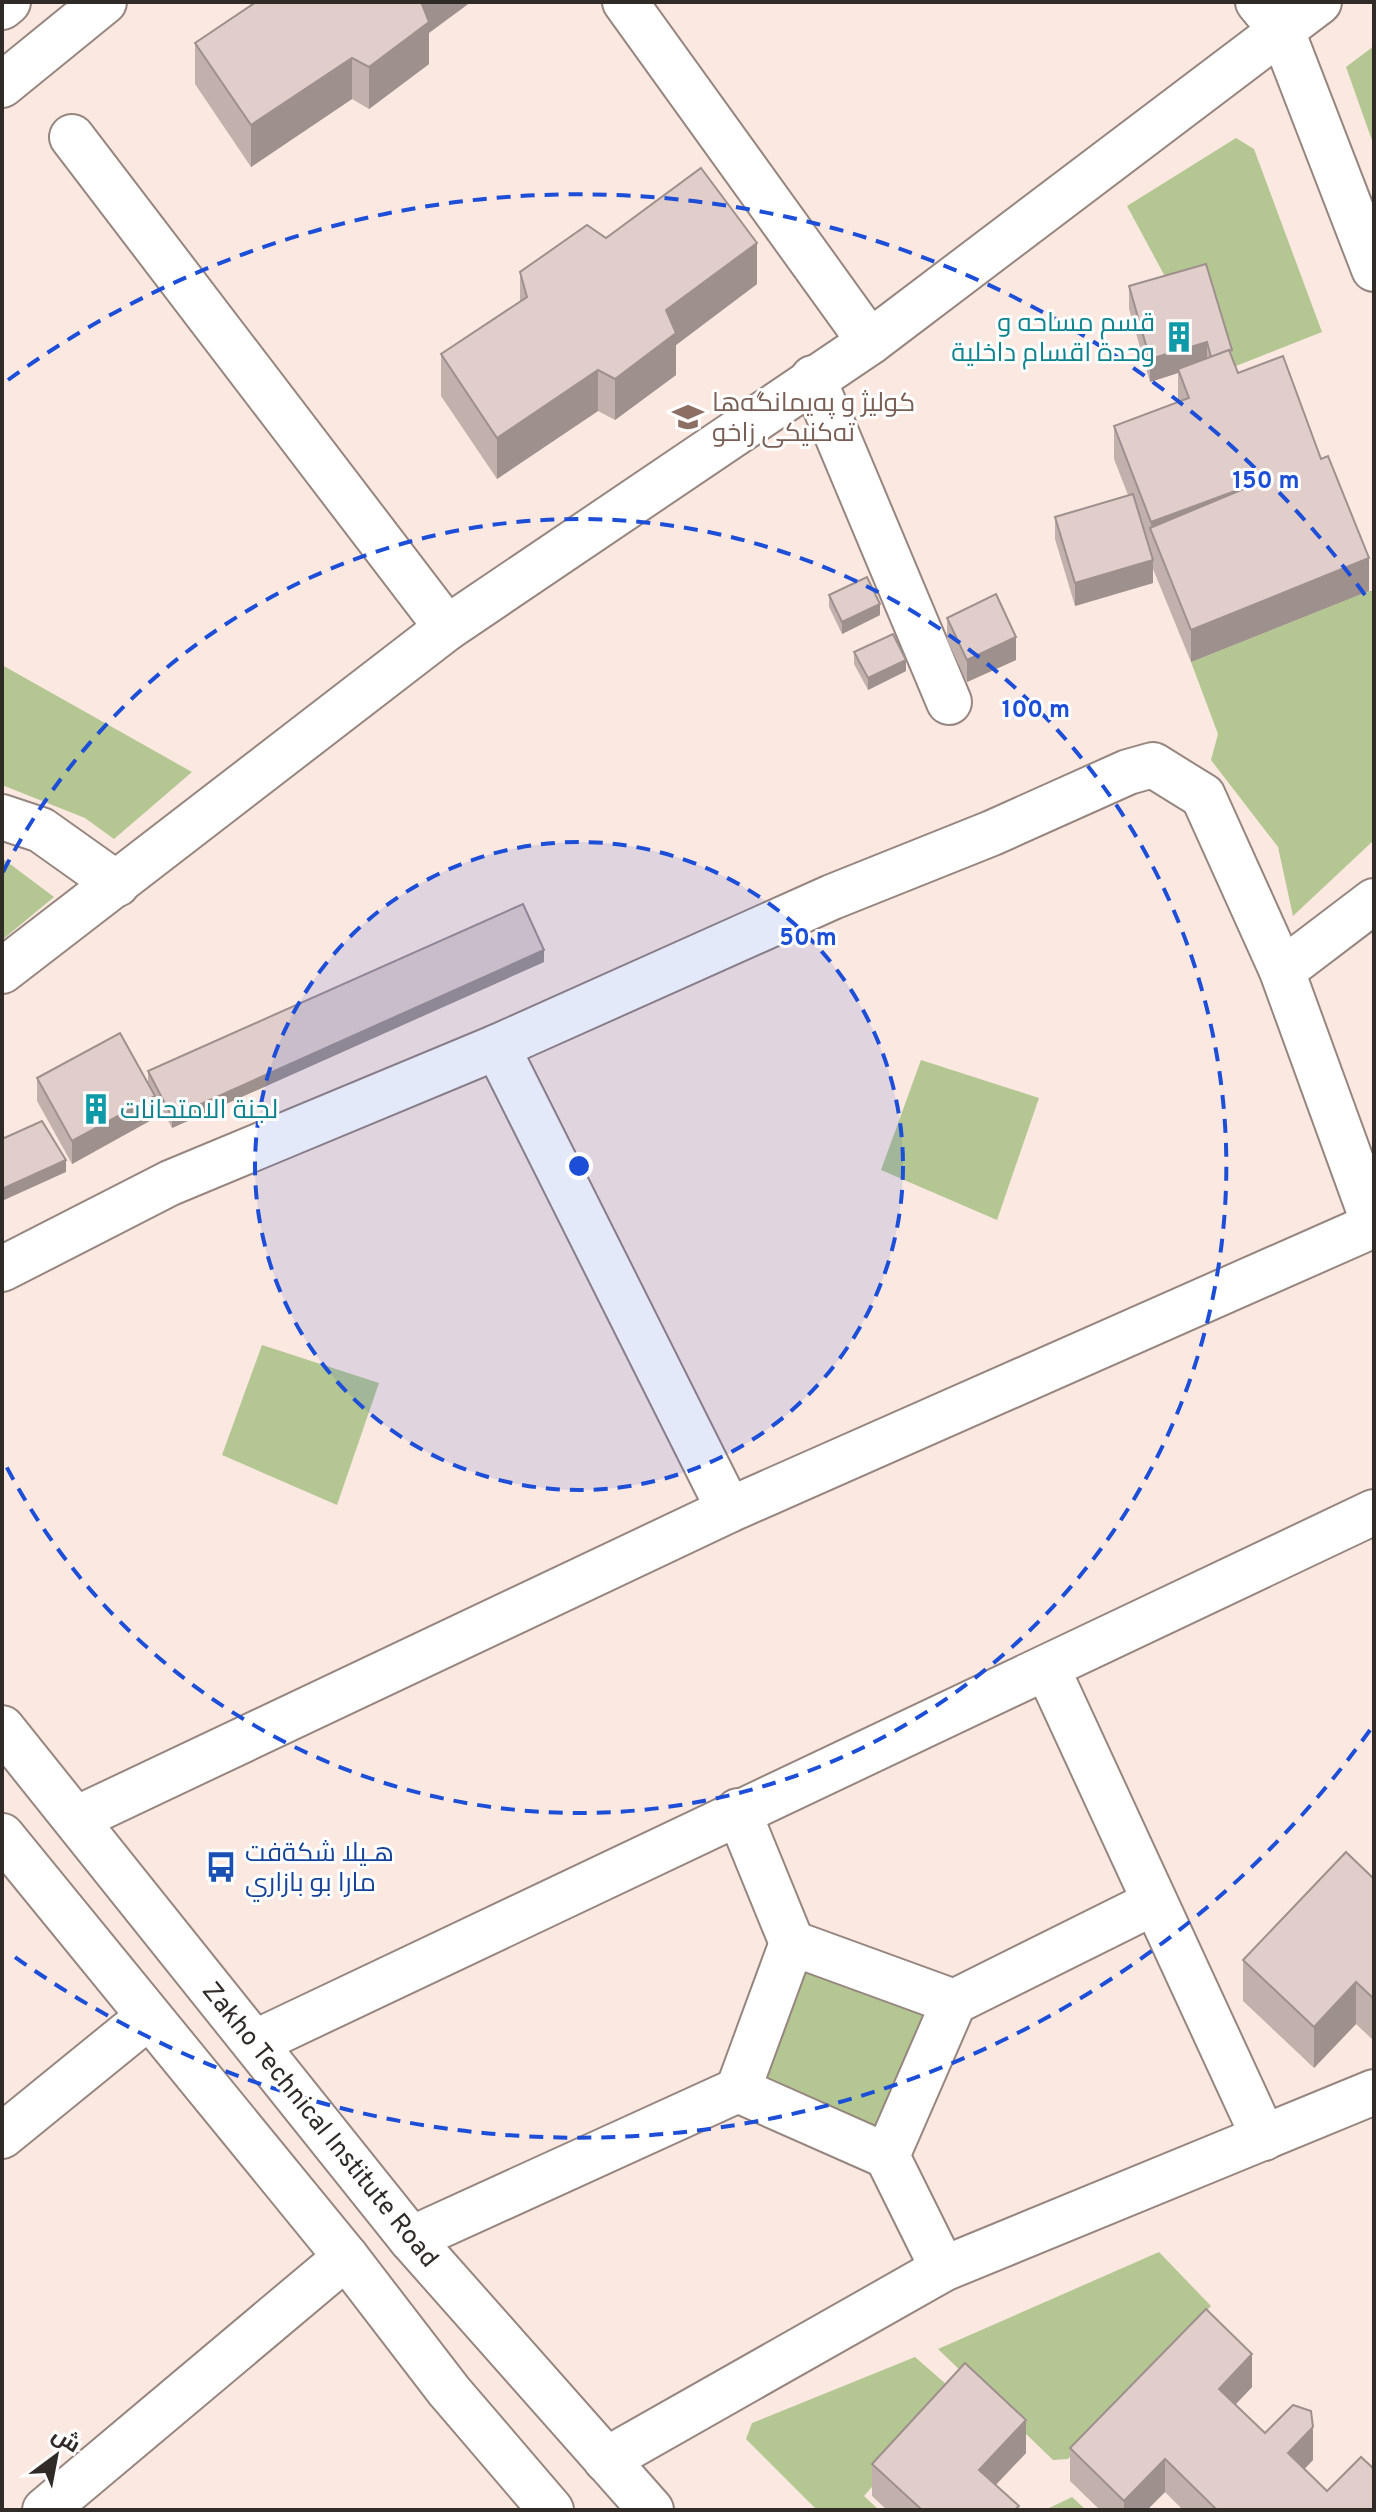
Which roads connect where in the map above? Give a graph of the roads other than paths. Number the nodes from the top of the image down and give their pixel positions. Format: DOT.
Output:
graph roads {
  1 [pos="8,2"];
  2 [pos="104,2"];
  3 [pos="625,2"];
  4 [pos="1319,2"];
  5 [pos="2,7"];
  6 [pos="1270,17"];
  7 [pos="2,85"];
  8 [pos="72,137"];
  9 [pos="1374,269"];
  10 [pos="870,342"];
  11 [pos="813,378"];
  12 [pos="447,628"];
  13 [pos="949,702"];
  14 [pos="2,817"];
  15 [pos="117,884"];
  16 [pos="1374,901"];
  17 [pos="2,971"];
  18 [pos="1282,971"];
  19 [pos="497,1047"];
  20 [pos="1374,1224"];
  21 [pos="2,1269"];
  22 [pos="729,1510"];
  23 [pos="1374,1512"];
  24 [pos="1048,1670"];
  25 [pos="2,1728"];
  26 [pos="738,1811"];
  27 [pos="76,1819"];
  28 [pos="2,1836"];
  29 [pos="1153,1903"];
  30 [pos="792,1943"];
  31 [pos="954,2002"];
  32 [pos="147,2018"];
  33 [pos="256,2042"];
  34 [pos="738,2090"];
  35 [pos="1374,2092"];
  36 [pos="2,2136"];
  37 [pos="1264,2138"];
  38 [pos="887,2156"];
  39 [pos="411,2239"];
  40 [pos="346,2257"];
  41 [pos="943,2269"];
  42 [pos="606,2460"];
  43 [pos="45,2510"];
  44 [pos="551,2510"];
  45 [pos="651,2510"];
  1 -- 5 [label="street"];
  2 -- 7 [label="street"];
  3 -- 10 [label="street"];
  4 -- 6 [label="street"];
  6 -- 9 [label="street"];
  6 -- 10 [label="street"];
  8 -- 12 [label="street"];
  10 -- 11 [label="street"];
  11 -- 12 [label="street"];
  11 -- 13 [label="street"];
  12 -- 15 [label="street"];
  14 -- 15 [label="street"];
  15 -- 17 [label="street"];
  16 -- 18 [label="street"];
  18 -- 19 [label="street"];
  18 -- 20 [label="street"];
  19 -- 21 [label="street"];
  19 -- 22 [label="street"];
  20 -- 22 [label="street"];
  22 -- 27 [label="street"];
  23 -- 24 [label="street"];
  24 -- 26 [label="street"];
  24 -- 29 [label="street"];
  25 -- 27 [label="street, Zakho Technical Institute Road"];
  26 -- 30 [label="street"];
  26 -- 33 [label="street"];
  27 -- 33 [label="street, Zakho Technical Institute Road"];
  28 -- 32 [label="street"];
  29 -- 31 [label="street"];
  29 -- 37 [label="street"];
  30 -- 31 [label="street"];
  30 -- 34 [label="street"];
  31 -- 38 [label="street"];
  32 -- 36 [label="street"];
  32 -- 40 [label="street"];
  33 -- 39 [label="street, Zakho Technical Institute Road"];
  34 -- 38 [label="street"];
  34 -- 39 [label="street"];
  35 -- 37 [label="street"];
  37 -- 41 [label="street"];
  38 -- 41 [label="street"];
  39 -- 42 [label="street, Zakho Technical Institute Road"];
  40 -- 43 [label="street"];
  40 -- 44 [label="street"];
  41 -- 42 [label="street"];
  42 -- 45 [label="street, Zakho Technical Institute Road"];
}
